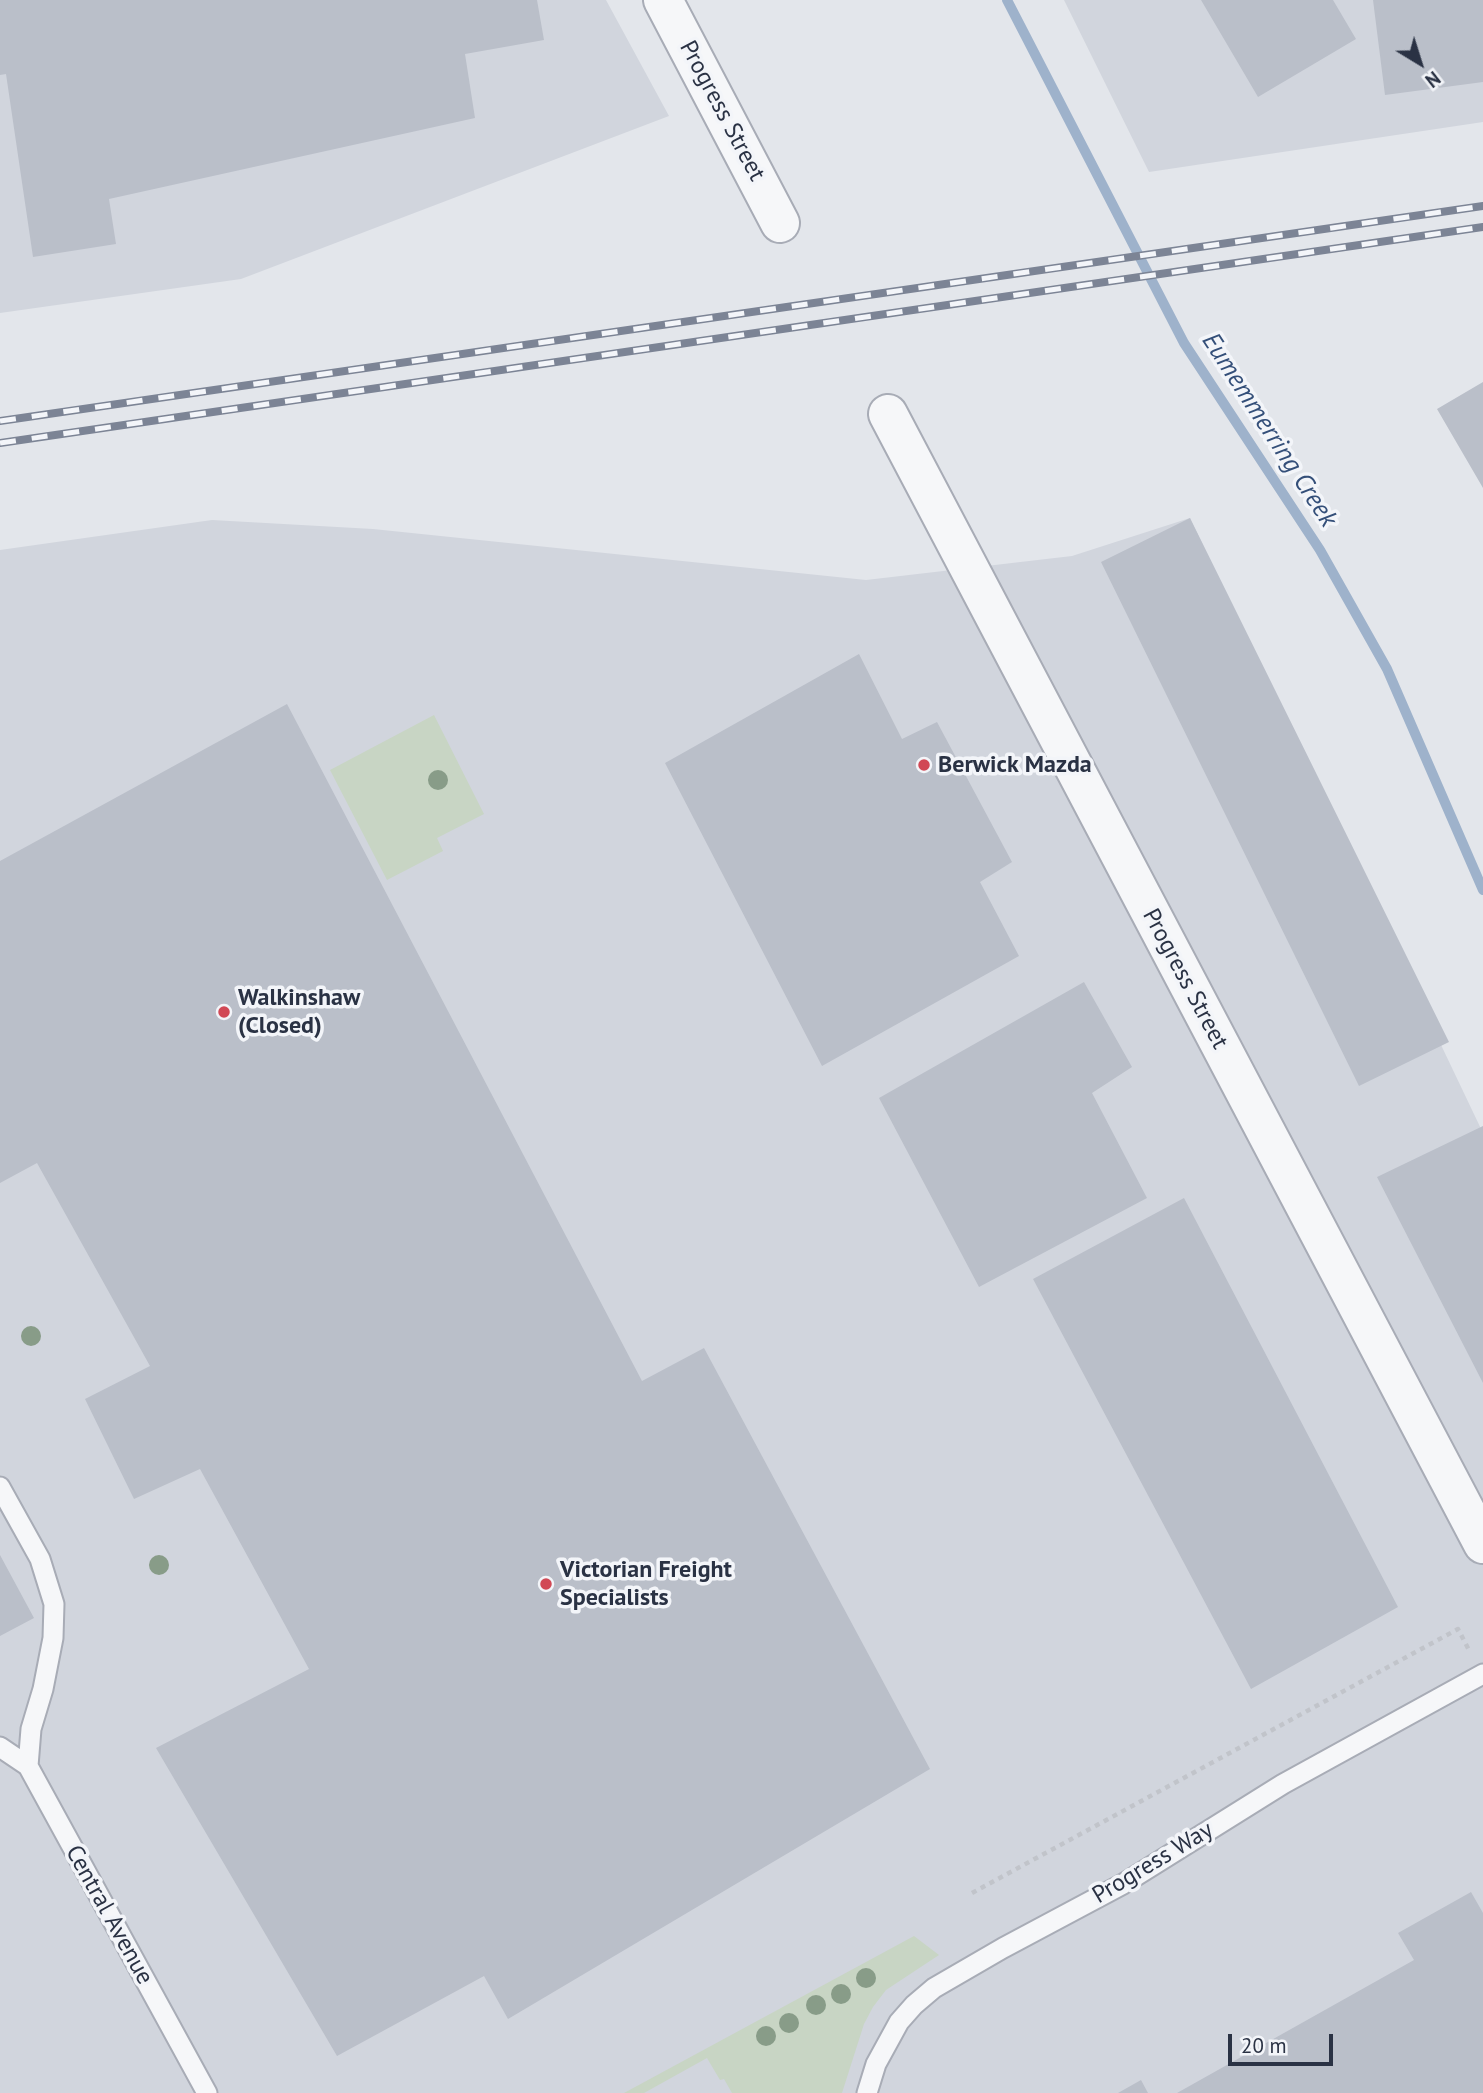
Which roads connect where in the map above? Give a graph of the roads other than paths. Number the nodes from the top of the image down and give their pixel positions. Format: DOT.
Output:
graph roads {
  1 [pos="663,0"];
  2 [pos="780,223"];
  3 [pos="888,414"];
  4 [pos="0,1487"];
  5 [pos="1483,1544"];
  6 [pos="1483,1674"];
  7 [pos="0,1747"];
  8 [pos="28,1766"];
  9 [pos="207,2093"];
  10 [pos="867,2093"];
  1 -- 2 [label="street, Progress Street"];
  3 -- 5 [label="street, Progress Street"];
  4 -- 8 [label="lane"];
  6 -- 10 [label="lane, Progress Way"];
  7 -- 8 [label="lane, Central Avenue"];
  8 -- 9 [label="lane, Central Avenue"];
}
